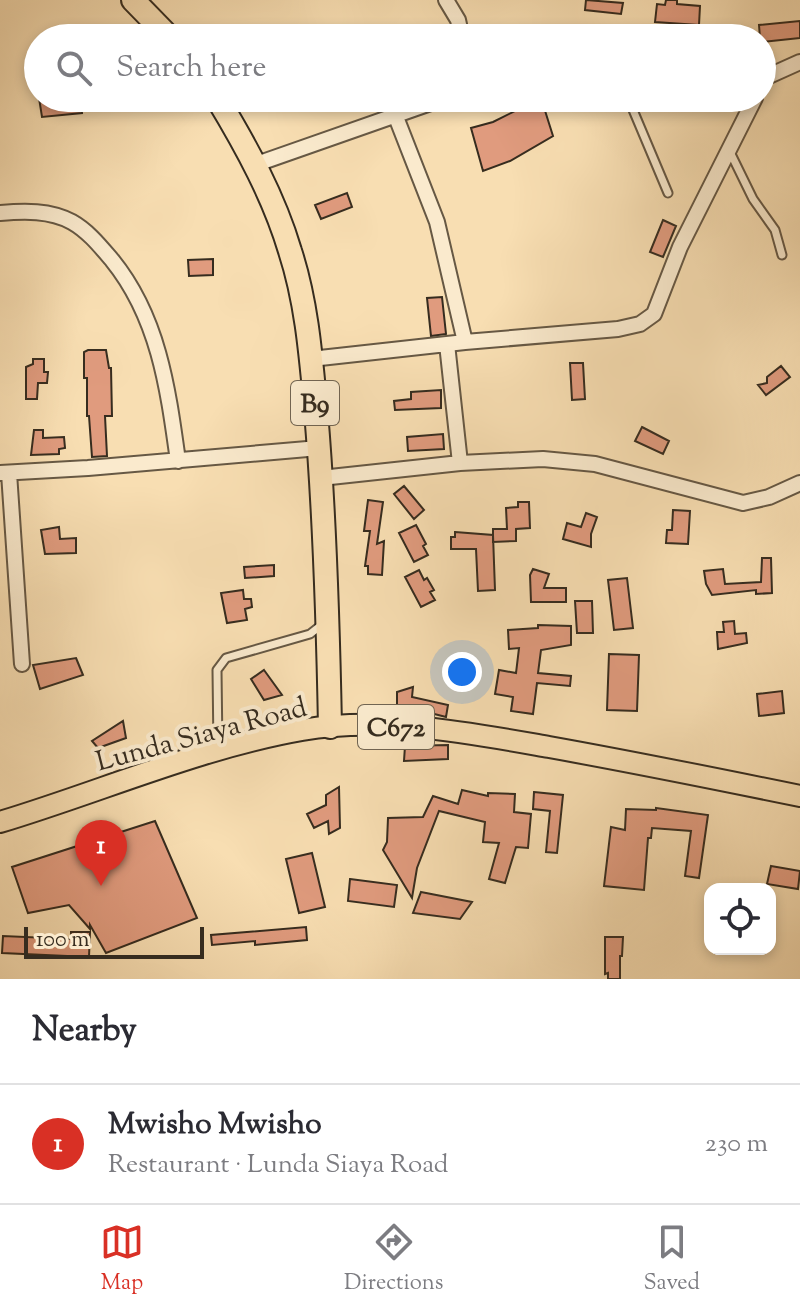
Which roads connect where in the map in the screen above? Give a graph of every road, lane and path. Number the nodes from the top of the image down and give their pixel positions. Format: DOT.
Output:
graph roads {
  1 [pos="133,0"];
  2 [pos="446,0"];
  3 [pos="156,24"];
  4 [pos="459,24"];
  5 [pos="800,62"];
  6 [pos="776,74"];
  7 [pos="225,112"];
  8 [pos="409,112"];
  9 [pos="634,112"];
  10 [pos="748,112"];
  11 [pos="396,117"];
  12 [pos="729,150"];
  13 [pos="254,165"];
  14 [pos="668,193"];
  15 [pos="0,213"];
  16 [pos="782,255"];
  17 [pos="465,342"];
  18 [pos="447,344"];
  19 [pos="311,359"];
  20 [pos="319,448"];
  21 [pos="178,461"];
  22 [pos="460,463"];
  23 [pos="5,473"];
  24 [pos="321,478"];
  25 [pos="800,483"];
  26 [pos="328,621"];
  27 [pos="22,664"];
  28 [pos="330,727"];
  29 [pos="218,752"];
  30 [pos="800,796"];
  31 [pos="0,822"];
  1 -- 3 [label="highway"];
  2 -- 4 [label="street"];
  5 -- 6 [label="street"];
  7 -- 13 [label="highway, B9"];
  8 -- 11 [label="street"];
  9 -- 14 [label="lane"];
  10 -- 12 [label="street"];
  11 -- 13 [label="street"];
  11 -- 17 [label="street"];
  12 -- 16 [label="lane"];
  12 -- 17 [label="street"];
  13 -- 19 [label="highway, B9"];
  15 -- 21 [label="street"];
  17 -- 18 [label="street"];
  18 -- 19 [label="street"];
  18 -- 22 [label="street"];
  19 -- 20 [label="highway, B9"];
  20 -- 21 [label="street"];
  20 -- 24 [label="highway, B9"];
  21 -- 23 [label="street"];
  22 -- 24 [label="street"];
  22 -- 25 [label="street"];
  23 -- 27 [label="street"];
  24 -- 26 [label="highway, B9"];
  26 -- 28 [label="highway, B9"];
  26 -- 29 [label="lane"];
  28 -- 29 [label="main road, Lunda Siaya Road / C672"];
  28 -- 30 [label="main road, Lunda Siaya Road / C672"];
  29 -- 31 [label="main road, Lunda Siaya Road / C672"];
}
